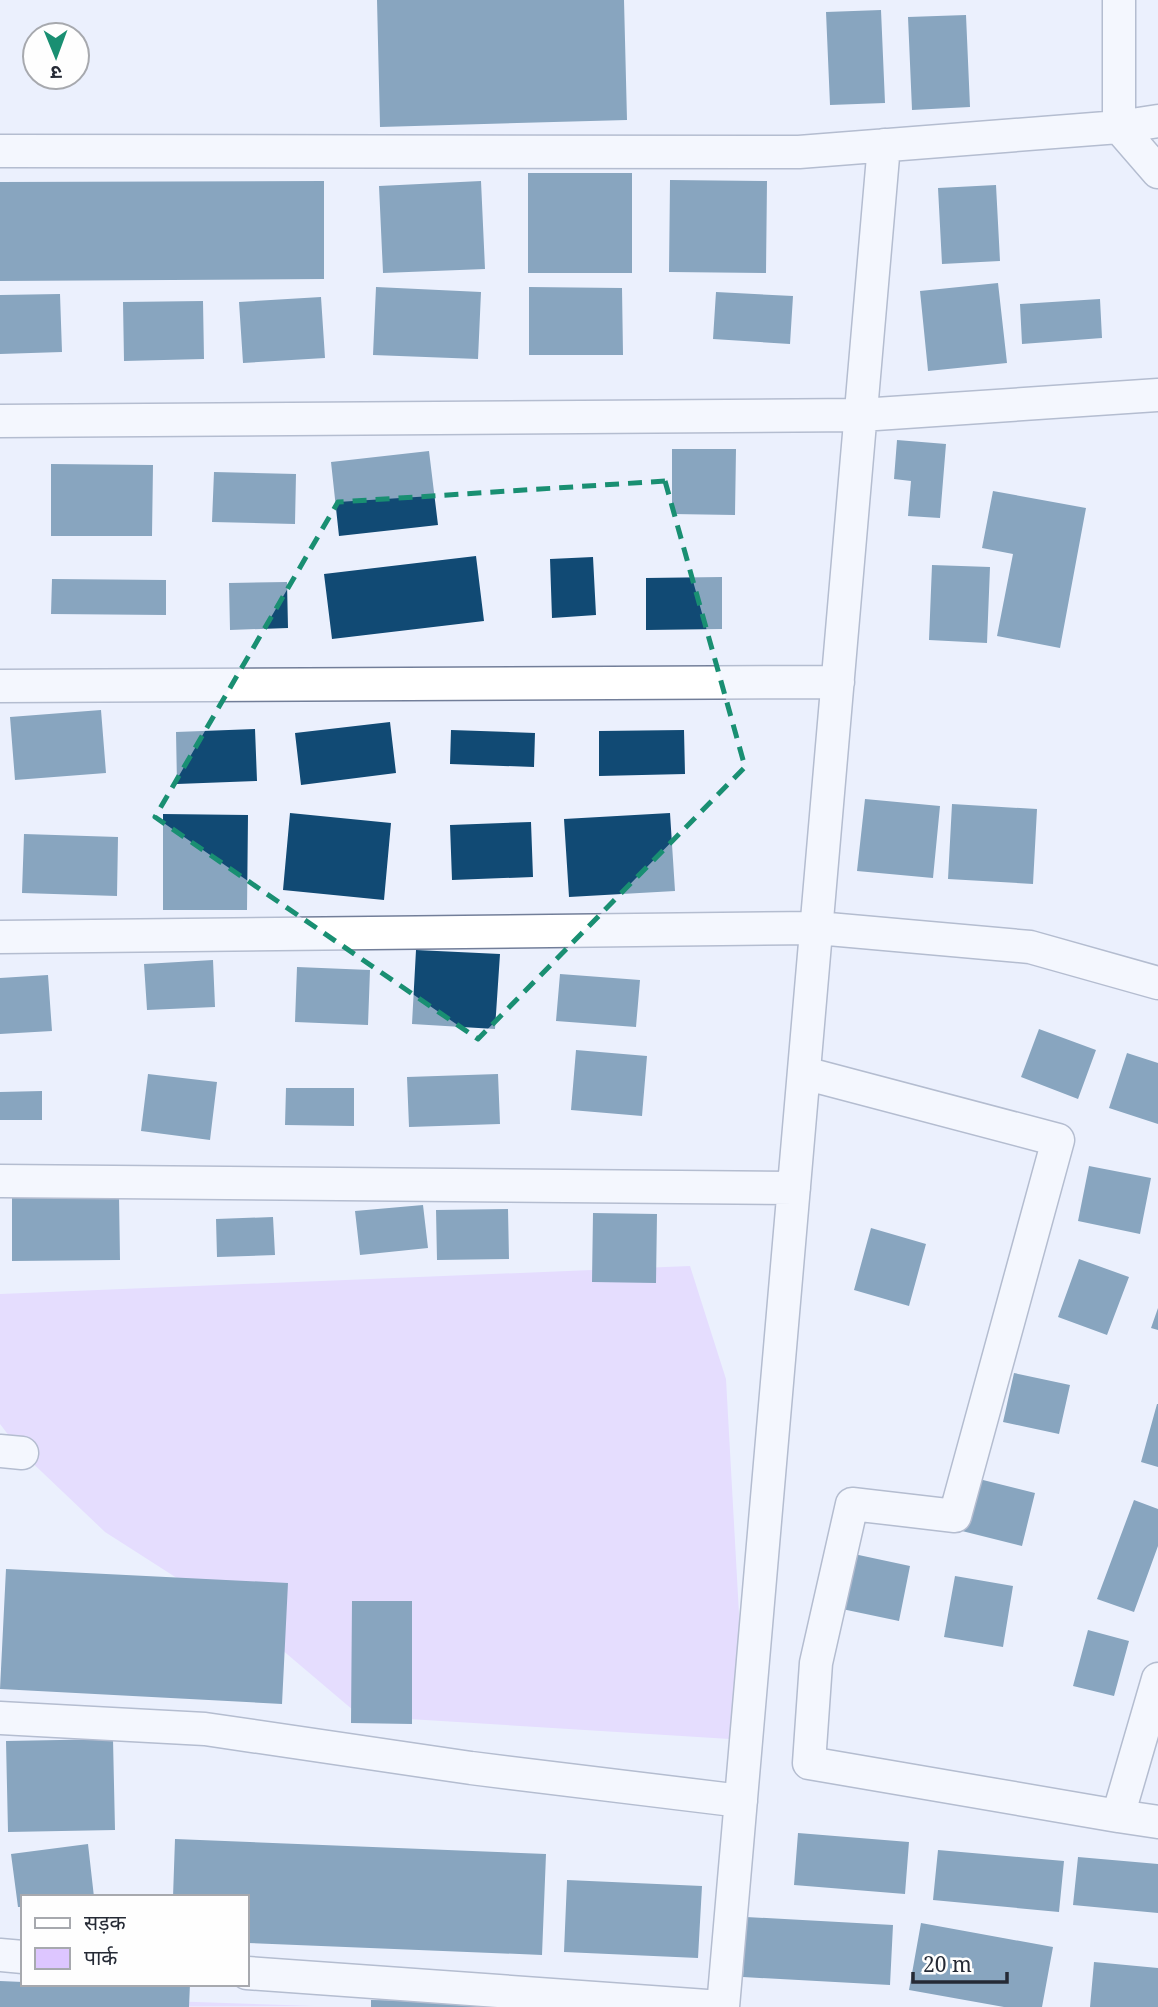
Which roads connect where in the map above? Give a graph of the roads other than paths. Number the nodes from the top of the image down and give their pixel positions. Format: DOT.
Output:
graph roads {
  1 [pos="1119,0"];
  2 [pos="1158,121"];
  3 [pos="1119,127"];
  4 [pos="884,145"];
  5 [pos="0,151"];
  6 [pos="1158,172"];
  7 [pos="1158,395"];
  8 [pos="860,415"];
  9 [pos="0,421"];
  10 [pos="838,682"];
  11 [pos="0,686"];
  12 [pos="817,929"];
  13 [pos="0,937"];
  14 [pos="1158,983"];
  15 [pos="804,1073"];
  16 [pos="0,1181"];
  17 [pos="794,1188"];
  18 [pos="1158,1679"];
  19 [pos="0,1718"];
  20 [pos="741,1801"];
  21 [pos="1118,1816"];
  22 [pos="1158,1822"];
  23 [pos="0,1955"];
  24 [pos="21,1957"];
  25 [pos="248,1973"];
  26 [pos="722,2007"];
  1 -- 3 [label="street"];
  2 -- 3 [label="street"];
  3 -- 4 [label="street"];
  3 -- 6 [label="street"];
  4 -- 5 [label="street"];
  4 -- 8 [label="street"];
  7 -- 8 [label="street"];
  8 -- 9 [label="street"];
  8 -- 10 [label="street"];
  10 -- 11 [label="street"];
  10 -- 12 [label="street"];
  12 -- 13 [label="street"];
  12 -- 14 [label="street"];
  12 -- 15 [label="street"];
  15 -- 17 [label="street"];
  15 -- 21 [label="street"];
  16 -- 17 [label="street"];
  17 -- 20 [label="street"];
  18 -- 21 [label="street"];
  19 -- 20 [label="street"];
  20 -- 26 [label="street"];
  21 -- 22 [label="street"];
  23 -- 24 [label="street"];
  25 -- 26 [label="street"];
}
